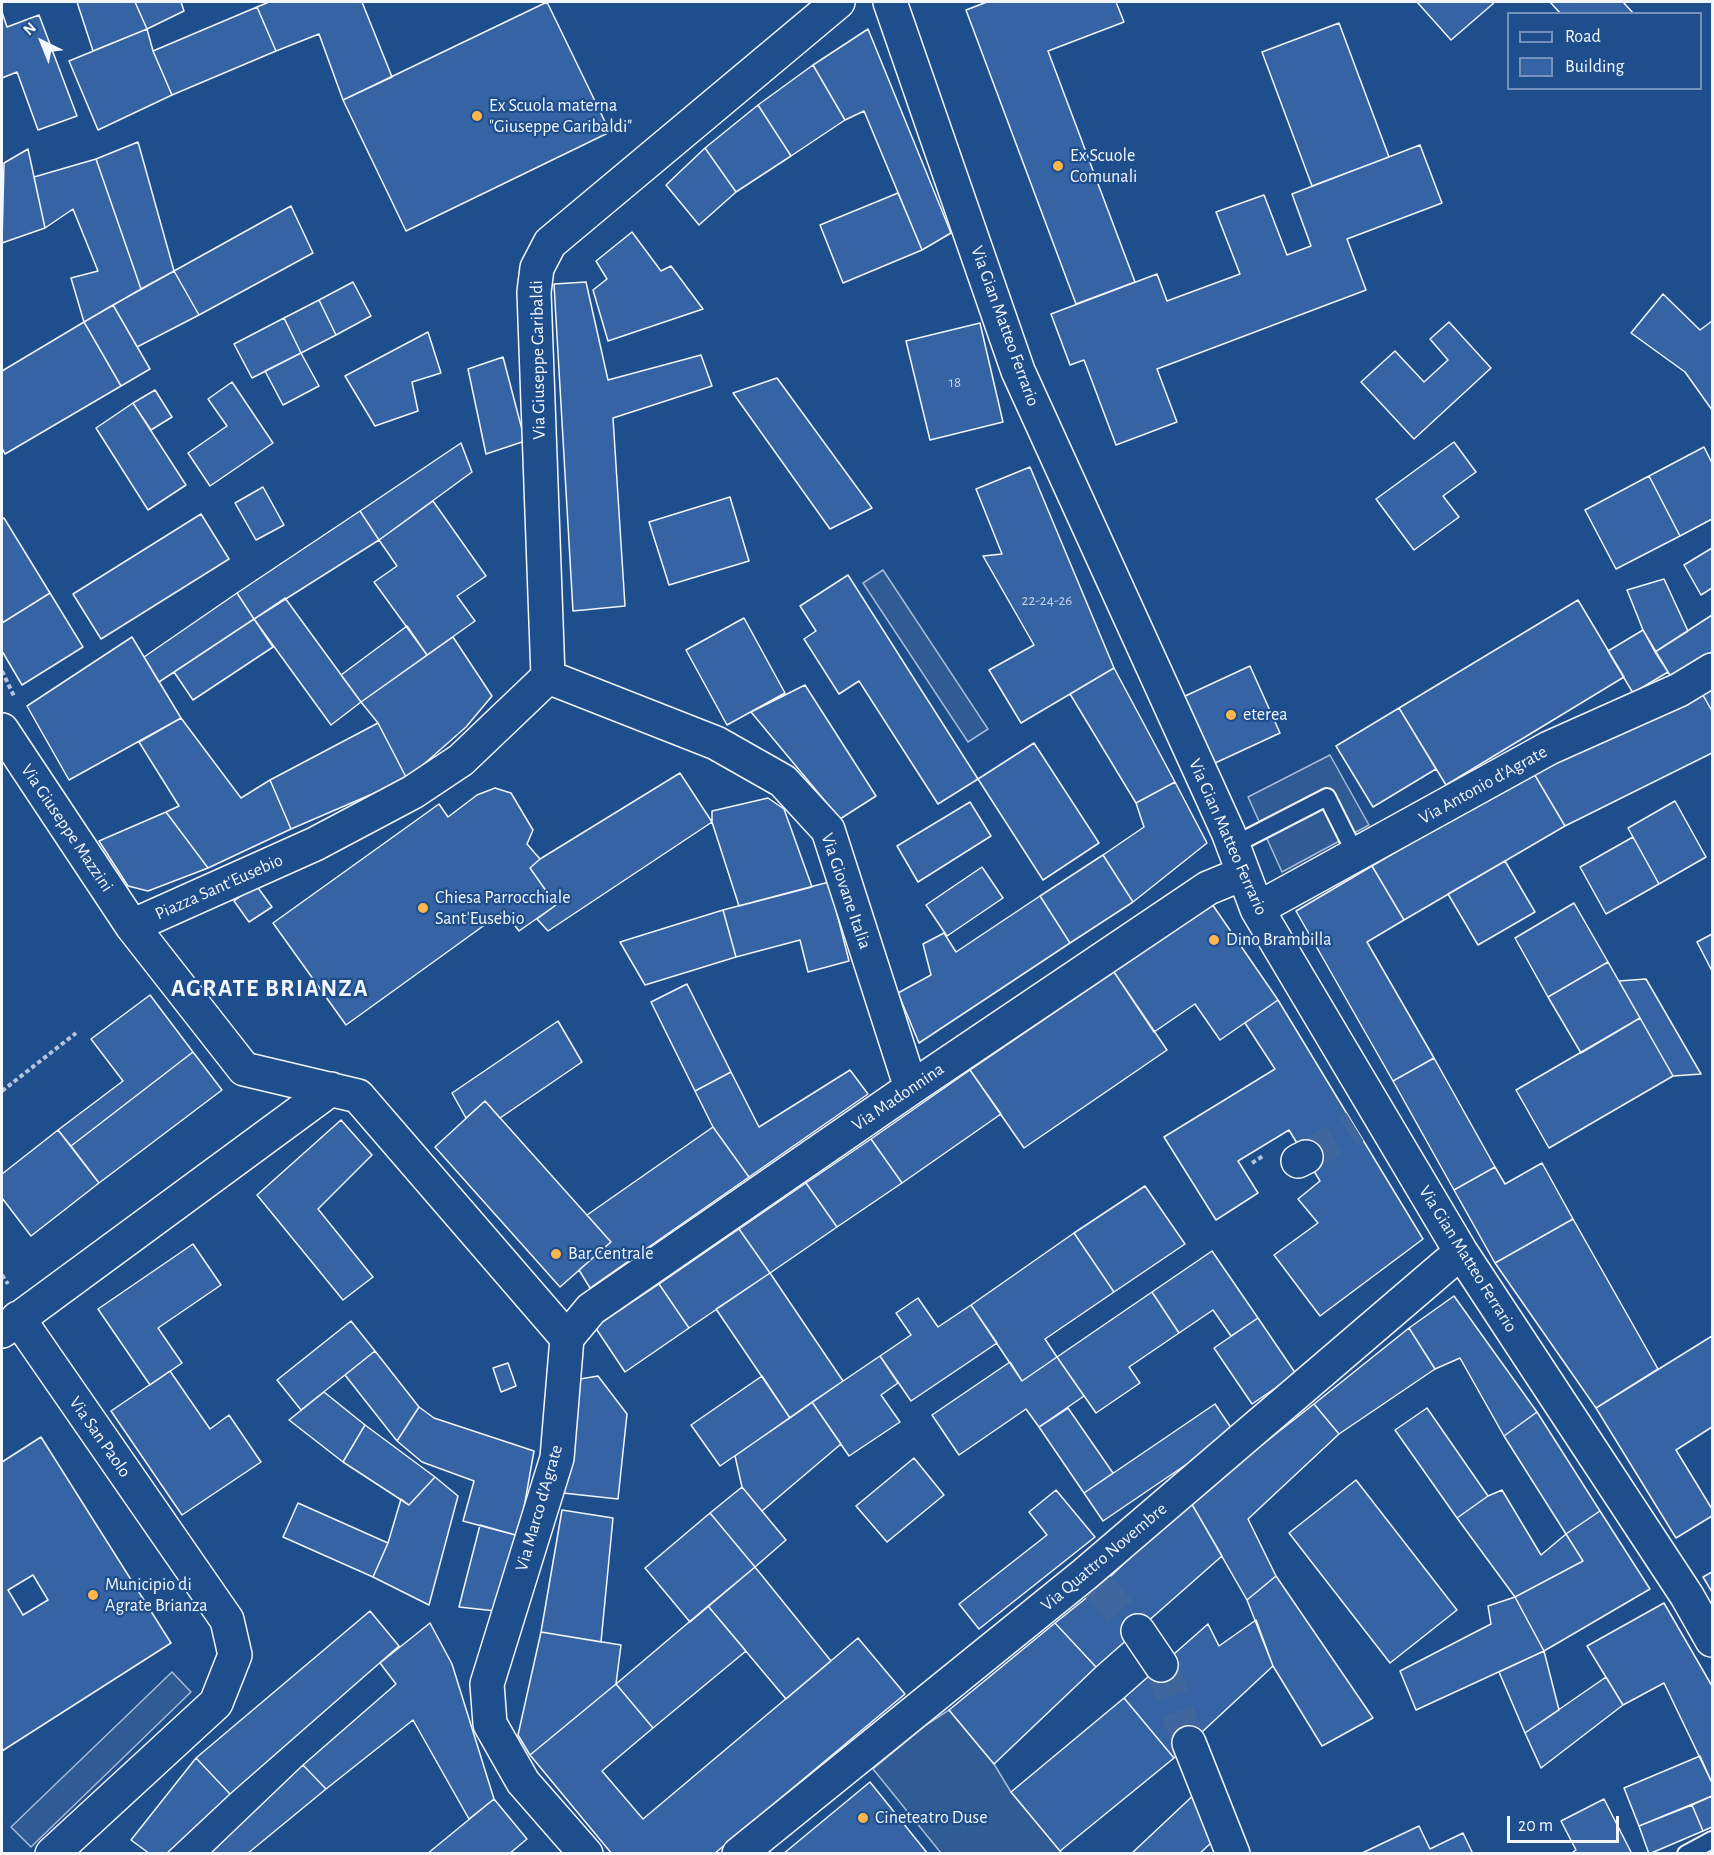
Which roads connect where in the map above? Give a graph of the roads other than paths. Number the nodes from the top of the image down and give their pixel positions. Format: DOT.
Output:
graph roads {
  1 [pos="838,2"];
  2 [pos="890,2"];
  3 [pos="1713,670"];
  4 [pos="548,677"];
  5 [pos="2,730"];
  6 [pos="1356,855"];
  7 [pos="1237,860"];
  8 [pos="1257,909"];
  9 [pos="132,926"];
  10 [pos="911,1088"];
  11 [pos="345,1093"];
  12 [pos="1461,1252"];
  13 [pos="10,1324"];
  14 [pos="567,1338"];
  15 [pos="1138,1631"];
  16 [pos="1713,1640"];
  17 [pos="1161,1665"];
  18 [pos="1189,1743"];
  19 [pos="1713,1840"];
  20 [pos="52,1854"];
  21 [pos="586,1854"];
  22 [pos="739,1854"];
  23 [pos="1233,1854"];
  24 [pos="1686,1854"];
  1 -- 4 [label="street, Via Giuseppe Garibaldi"];
  2 -- 7 [label="street, Via Gian Matteo Ferrario"];
  3 -- 6 [label="street, Via Antonio d'Agrate"];
  4 -- 9 [label="street, Piazza Sant'Eusebio"];
  4 -- 10 [label="street, Via Giovane Italia"];
  5 -- 9 [label="street, Via Giuseppe Mazzini"];
  6 -- 7 [label="lane"];
  6 -- 8 [label="street, Via Antonio d'Agrate"];
  7 -- 8 [label="street, Via Gian Matteo Ferrario"];
  7 -- 10 [label="street, Via Madonnina"];
  8 -- 12 [label="street, Via Gian Matteo Ferrario"];
  9 -- 11 [label="street, Piazza Sant'Eusebio"];
  10 -- 14 [label="street, Via Madonnina"];
  11 -- 13 [label="street, Via San Paolo"];
  11 -- 14 [label="street"];
  12 -- 16 [label="street, Via Gian Matteo Ferrario"];
  12 -- 22 [label="street, Via Quattro Novembre"];
  13 -- 20 [label="street, Via San Paolo"];
  14 -- 21 [label="street, Via Marco d'Agrate"];
  15 -- 17 [label="street"];
  18 -- 23 [label="street"];
  19 -- 24 [label="lane"];
}
